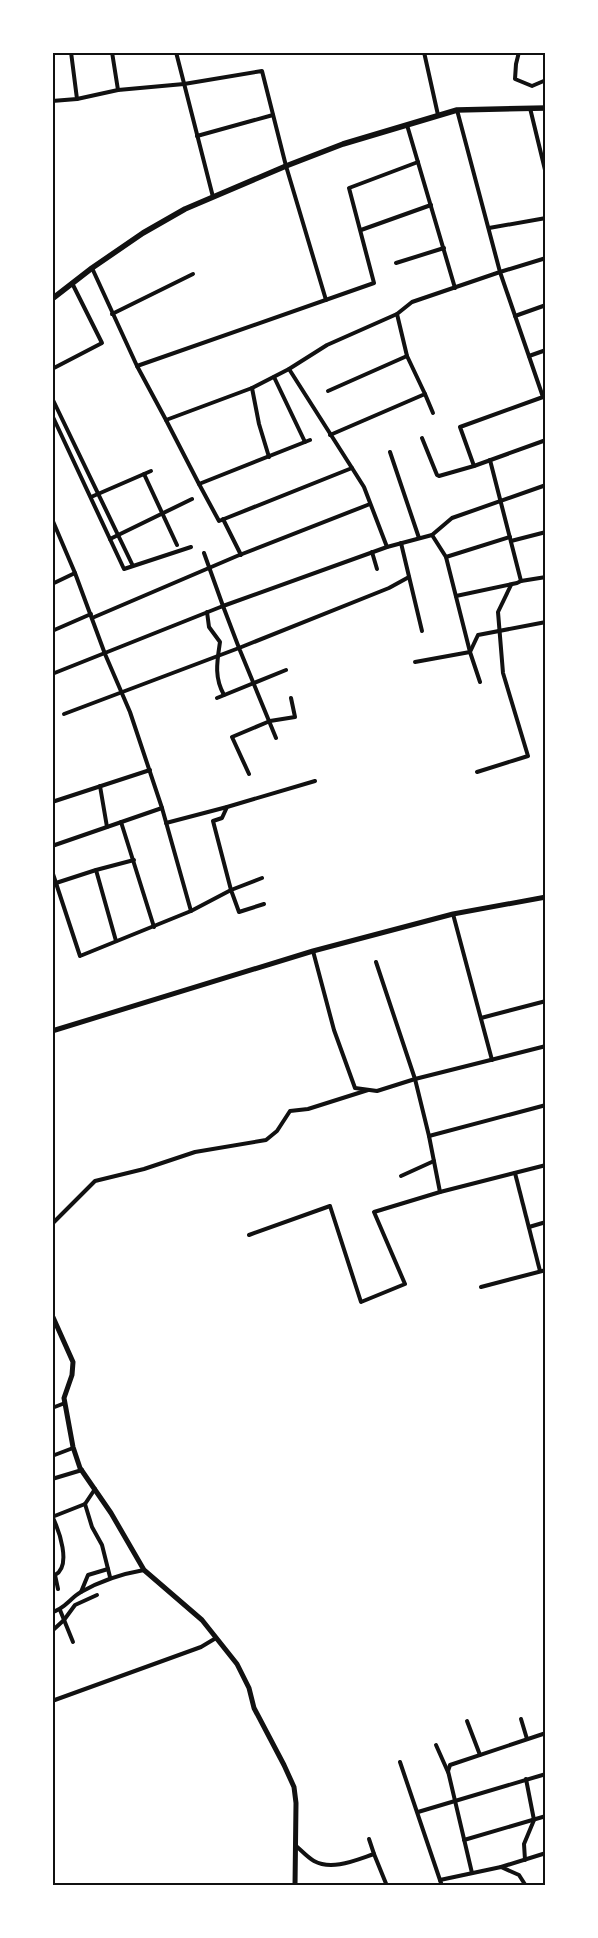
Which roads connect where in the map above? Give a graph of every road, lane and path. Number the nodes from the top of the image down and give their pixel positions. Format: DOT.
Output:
graph roads {
  1 [pos="71,52"];
  2 [pos="112,52"];
  3 [pos="176,52"];
  4 [pos="424,52"];
  5 [pos="518,52"];
  6 [pos="546,80"];
  7 [pos="184,84"];
  8 [pos="118,90"];
  9 [pos="77,99"];
  10 [pos="52,101"];
  11 [pos="530,108"];
  12 [pos="546,108"];
  13 [pos="457,110"];
  14 [pos="273,115"];
  15 [pos="438,115"];
  16 [pos="407,124"];
  17 [pos="197,136"];
  18 [pos="418,162"];
  19 [pos="286,166"];
  20 [pos="546,174"];
  21 [pos="213,197"];
  22 [pos="431,205"];
  23 [pos="546,218"];
  24 [pos="489,228"];
  25 [pos="361,230"];
  26 [pos="444,248"];
  27 [pos="546,258"];
  28 [pos="396,263"];
  29 [pos="92,268"];
  30 [pos="500,272"];
  31 [pos="193,274"];
  32 [pos="72,284"];
  33 [pos="455,288"];
  34 [pos="52,299"];
  35 [pos="326,300"];
  36 [pos="546,305"];
  37 [pos="112,314"];
  38 [pos="396,314"];
  39 [pos="515,316"];
  40 [pos="546,350"];
  41 [pos="407,356"];
  42 [pos="529,356"];
  43 [pos="137,366"];
  44 [pos="52,369"];
  45 [pos="289,370"];
  46 [pos="274,377"];
  47 [pos="252,388"];
  48 [pos="328,391"];
  49 [pos="425,394"];
  50 [pos="544,396"];
  51 [pos="52,398"];
  52 [pos="433,412"];
  53 [pos="52,415"];
  54 [pos="166,420"];
  55 [pos="330,435"];
  56 [pos="422,438"];
  57 [pos="310,440"];
  58 [pos="546,440"];
  59 [pos="305,442"];
  60 [pos="390,452"];
  61 [pos="269,457"];
  62 [pos="490,460"];
  63 [pos="474,466"];
  64 [pos="352,468"];
  65 [pos="151,471"];
  66 [pos="144,474"];
  67 [pos="199,484"];
  68 [pos="546,485"];
  69 [pos="99,493"];
  70 [pos="91,498"];
  71 [pos="192,499"];
  72 [pos="501,502"];
  73 [pos="370,504"];
  74 [pos="162,513"];
  75 [pos="52,519"];
  76 [pos="223,519"];
  77 [pos="546,532"];
  78 [pos="118,535"];
  79 [pos="432,535"];
  80 [pos="419,538"];
  81 [pos="110,539"];
  82 [pos="511,539"];
  83 [pos="401,543"];
  84 [pos="177,545"];
  85 [pos="191,547"];
  86 [pos="387,547"];
  87 [pos="204,552"];
  88 [pos="372,552"];
  89 [pos="241,555"];
  90 [pos="446,557"];
  91 [pos="132,564"];
  92 [pos="210,568"];
  93 [pos="377,569"];
  94 [pos="76,573"];
  95 [pos="409,577"];
  96 [pos="546,577"];
  97 [pos="520,581"];
  98 [pos="52,584"];
  99 [pos="511,585"];
  100 [pos="456,596"];
  101 [pos="223,606"];
  102 [pos="207,612"];
  103 [pos="92,616"];
  104 [pos="546,622"];
  105 [pos="500,630"];
  106 [pos="52,631"];
  107 [pos="422,631"];
  108 [pos="239,648"];
  109 [pos="470,652"];
  110 [pos="105,654"];
  111 [pos="218,656"];
  112 [pos="415,662"];
  113 [pos="286,670"];
  114 [pos="52,674"];
  115 [pos="480,682"];
  116 [pos="254,683"];
  117 [pos="122,693"];
  118 [pos="224,695"];
  119 [pos="217,698"];
  120 [pos="291,698"];
  121 [pos="64,714"];
  122 [pos="270,721"];
  123 [pos="276,738"];
  124 [pos="150,770"];
  125 [pos="477,772"];
  126 [pos="249,774"];
  127 [pos="314,781"];
  128 [pos="100,786"];
  129 [pos="52,802"];
  130 [pos="227,807"];
  131 [pos="162,808"];
  132 [pos="121,822"];
  133 [pos="166,823"];
  134 [pos="107,828"];
  135 [pos="52,846"];
  136 [pos="134,860"];
  137 [pos="96,870"];
  138 [pos="52,871"];
  139 [pos="262,878"];
  140 [pos="56,882"];
  141 [pos="231,890"];
  142 [pos="546,897"];
  143 [pos="264,904"];
  144 [pos="191,911"];
  145 [pos="453,914"];
  146 [pos="154,927"];
  147 [pos="116,941"];
  148 [pos="313,951"];
  149 [pos="376,962"];
  150 [pos="546,1002"];
  151 [pos="481,1018"];
  152 [pos="52,1031"];
  153 [pos="546,1046"];
  154 [pos="492,1060"];
  155 [pos="414,1079"];
  156 [pos="368,1090"];
  157 [pos="546,1105"];
  158 [pos="430,1136"];
  159 [pos="434,1161"];
  160 [pos="546,1164"];
  161 [pos="515,1173"];
  162 [pos="401,1176"];
  163 [pos="440,1192"];
  164 [pos="546,1222"];
  165 [pos="52,1224"];
  166 [pos="528,1227"];
  167 [pos="248,1235"];
  168 [pos="546,1270"];
  169 [pos="540,1271"];
  170 [pos="481,1287"];
  171 [pos="52,1315"];
  172 [pos="65,1403"];
  173 [pos="52,1408"];
  174 [pos="73,1448"];
  175 [pos="52,1456"];
  176 [pos="82,1470"];
  177 [pos="52,1479"];
  178 [pos="94,1489"];
  179 [pos="85,1504"];
  180 [pos="53,1517"];
  181 [pos="108,1569"];
  182 [pos="144,1570"];
  183 [pos="110,1577"];
  184 [pos="58,1589"];
  185 [pos="81,1592"];
  186 [pos="97,1595"];
  187 [pos="60,1610"];
  188 [pos="52,1612"];
  189 [pos="64,1620"];
  190 [pos="52,1630"];
  191 [pos="216,1638"];
  192 [pos="73,1642"];
  193 [pos="52,1701"];
  194 [pos="521,1719"];
  195 [pos="467,1721"];
  196 [pos="546,1733"];
  197 [pos="527,1740"];
  198 [pos="436,1745"];
  199 [pos="480,1755"];
  200 [pos="400,1762"];
  201 [pos="448,1772"];
  202 [pos="546,1774"];
  203 [pos="526,1779"];
  204 [pos="455,1800"];
  205 [pos="418,1812"];
  206 [pos="546,1816"];
  207 [pos="534,1820"];
  208 [pos="369,1839"];
  209 [pos="464,1840"];
  210 [pos="295,1846"];
  211 [pos="546,1853"];
  212 [pos="374,1854"];
  213 [pos="525,1860"];
  214 [pos="501,1867"];
  215 [pos="472,1873"];
  216 [pos="440,1880"];
  217 [pos="295,1886"];
  218 [pos="387,1886"];
  219 [pos="442,1886"];
  220 [pos="526,1886"];
  1 -- 9 [label="street"];
  2 -- 8 [label="street"];
  3 -- 7 [label="street"];
  4 -- 15 [label="street"];
  5 -- 6 [label="street"];
  7 -- 8 [label="street"];
  7 -- 14 [label="street"];
  7 -- 17 [label="street"];
  8 -- 9 [label="street"];
  9 -- 10 [label="street"];
  11 -- 12 [label="main road"];
  11 -- 13 [label="main road"];
  11 -- 20 [label="street"];
  13 -- 15 [label="main road"];
  13 -- 24 [label="street"];
  14 -- 17 [label="street"];
  14 -- 19 [label="street"];
  15 -- 16 [label="main road"];
  16 -- 18 [label="street"];
  16 -- 19 [label="main road"];
  17 -- 21 [label="street"];
  18 -- 22 [label="street"];
  18 -- 25 [label="street"];
  19 -- 21 [label="main road"];
  19 -- 35 [label="street"];
  21 -- 29 [label="main road"];
  22 -- 25 [label="street"];
  22 -- 26 [label="street"];
  23 -- 24 [label="street"];
  24 -- 30 [label="street"];
  25 -- 35 [label="street"];
  26 -- 28 [label="street"];
  26 -- 33 [label="street"];
  27 -- 30 [label="street"];
  29 -- 32 [label="main road"];
  29 -- 37 [label="street"];
  30 -- 33 [label="street"];
  30 -- 39 [label="street"];
  31 -- 37 [label="street"];
  32 -- 34 [label="main road"];
  32 -- 44 [label="street"];
  33 -- 38 [label="street"];
  35 -- 43 [label="street"];
  36 -- 39 [label="street"];
  37 -- 43 [label="street"];
  38 -- 41 [label="street"];
  38 -- 45 [label="street"];
  39 -- 42 [label="street"];
  40 -- 42 [label="street"];
  41 -- 48 [label="street"];
  41 -- 49 [label="street"];
  42 -- 50 [label="street"];
  43 -- 54 [label="street"];
  45 -- 46 [label="street"];
  45 -- 55 [label="street"];
  46 -- 47 [label="street"];
  46 -- 59 [label="street"];
  47 -- 54 [label="street"];
  47 -- 61 [label="street"];
  49 -- 52 [label="street"];
  49 -- 55 [label="street"];
  50 -- 63 [label="street"];
  51 -- 69 [label="street"];
  53 -- 70 [label="street"];
  54 -- 67 [label="street"];
  55 -- 64 [label="street"];
  56 -- 63 [label="street"];
  57 -- 59 [label="street"];
  58 -- 62 [label="street"];
  59 -- 61 [label="street"];
  60 -- 80 [label="street"];
  61 -- 67 [label="street"];
  62 -- 63 [label="street"];
  62 -- 72 [label="street"];
  64 -- 73 [label="street"];
  64 -- 76 [label="street"];
  65 -- 66 [label="street"];
  66 -- 69 [label="street"];
  66 -- 74 [label="street"];
  67 -- 76 [label="street"];
  68 -- 72 [label="street"];
  69 -- 70 [label="street"];
  69 -- 78 [label="street"];
  70 -- 81 [label="street"];
  71 -- 74 [label="street"];
  72 -- 79 [label="street"];
  72 -- 82 [label="street"];
  73 -- 86 [label="street"];
  73 -- 89 [label="street"];
  74 -- 78 [label="street"];
  74 -- 84 [label="street"];
  75 -- 94 [label="street"];
  76 -- 89 [label="street"];
  77 -- 82 [label="street"];
  78 -- 81 [label="street"];
  78 -- 91 [label="street"];
  79 -- 80 [label="street"];
  79 -- 90 [label="street"];
  80 -- 83 [label="street"];
  81 -- 85 [label="street"];
  82 -- 90 [label="street"];
  82 -- 97 [label="street"];
  83 -- 86 [label="street"];
  83 -- 95 [label="street"];
  86 -- 88 [label="street"];
  87 -- 92 [label="street"];
  88 -- 93 [label="street"];
  88 -- 101 [label="street"];
  89 -- 92 [label="street"];
  90 -- 100 [label="street"];
  92 -- 101 [label="street"];
  92 -- 103 [label="street"];
  94 -- 98 [label="street"];
  94 -- 103 [label="street"];
  95 -- 107 [label="street"];
  95 -- 108 [label="street"];
  96 -- 97 [label="street"];
  97 -- 99 [label="street"];
  99 -- 100 [label="street"];
  99 -- 105 [label="street"];
  100 -- 109 [label="street"];
  101 -- 102 [label="street"];
  101 -- 108 [label="street"];
  102 -- 110 [label="street"];
  102 -- 111 [label="street"];
  103 -- 106 [label="street"];
  103 -- 110 [label="street"];
  104 -- 105 [label="street"];
  105 -- 109 [label="street"];
  105 -- 125 [label="street"];
  108 -- 111 [label="street"];
  108 -- 116 [label="street"];
  109 -- 112 [label="street"];
  109 -- 115 [label="street"];
  110 -- 114 [label="street"];
  110 -- 117 [label="street"];
  111 -- 117 [label="street"];
  111 -- 118 [label="street"];
  113 -- 116 [label="street"];
  116 -- 118 [label="street"];
  116 -- 122 [label="street"];
  117 -- 121 [label="street"];
  117 -- 124 [label="street"];
  118 -- 119 [label="street"];
  120 -- 122 [label="street"];
  122 -- 123 [label="street"];
  122 -- 126 [label="street"];
  124 -- 128 [label="street"];
  124 -- 131 [label="street"];
  127 -- 130 [label="street"];
  128 -- 129 [label="street"];
  128 -- 134 [label="street"];
  130 -- 133 [label="street"];
  130 -- 141 [label="street"];
  131 -- 132 [label="street"];
  131 -- 133 [label="street"];
  132 -- 134 [label="street"];
  132 -- 136 [label="street"];
  133 -- 144 [label="street"];
  134 -- 135 [label="street"];
  136 -- 137 [label="street"];
  136 -- 146 [label="street"];
  137 -- 140 [label="street"];
  137 -- 147 [label="street"];
  138 -- 140 [label="street"];
  139 -- 141 [label="street"];
  140 -- 147 [label="street"];
  141 -- 143 [label="street"];
  141 -- 144 [label="street"];
  142 -- 145 [label="street"];
  144 -- 146 [label="street"];
  145 -- 148 [label="street"];
  145 -- 151 [label="street"];
  146 -- 147 [label="street"];
  148 -- 152 [label="street"];
  148 -- 156 [label="street"];
  149 -- 155 [label="street"];
  150 -- 151 [label="street"];
  151 -- 154 [label="street"];
  153 -- 154 [label="street"];
  154 -- 155 [label="street"];
  155 -- 156 [label="street"];
  155 -- 158 [label="street"];
  156 -- 165 [label="street"];
  157 -- 158 [label="street"];
  158 -- 159 [label="street"];
  159 -- 162 [label="street"];
  159 -- 163 [label="street"];
  160 -- 161 [label="street"];
  161 -- 163 [label="street"];
  161 -- 166 [label="street"];
  163 -- 167 [label="street"];
  164 -- 166 [label="street"];
  166 -- 169 [label="street"];
  168 -- 169 [label="street"];
  169 -- 170 [label="street"];
  171 -- 172 [label="street"];
  172 -- 173 [label="street"];
  172 -- 174 [label="street"];
  174 -- 175 [label="street"];
  174 -- 176 [label="street"];
  176 -- 177 [label="street"];
  176 -- 178 [label="street"];
  178 -- 179 [label="street"];
  178 -- 182 [label="street"];
  179 -- 180 [label="street"];
  179 -- 181 [label="street"];
  180 -- 184 [label="street"];
  181 -- 183 [label="street"];
  181 -- 185 [label="street"];
  182 -- 183 [label="street"];
  182 -- 191 [label="street"];
  183 -- 185 [label="street"];
  185 -- 187 [label="street"];
  186 -- 189 [label="street"];
  187 -- 188 [label="street"];
  187 -- 189 [label="street"];
  189 -- 190 [label="street"];
  189 -- 192 [label="street"];
  191 -- 193 [label="street"];
  191 -- 210 [label="street"];
  194 -- 197 [label="street"];
  195 -- 199 [label="street"];
  196 -- 197 [label="street"];
  197 -- 199 [label="street"];
  198 -- 201 [label="street"];
  199 -- 201 [label="street"];
  200 -- 205 [label="street"];
  201 -- 204 [label="street"];
  202 -- 203 [label="street"];
  203 -- 204 [label="street"];
  203 -- 207 [label="street"];
  204 -- 205 [label="street"];
  204 -- 209 [label="street"];
  205 -- 216 [label="street"];
  206 -- 207 [label="street"];
  207 -- 209 [label="street"];
  207 -- 213 [label="street"];
  208 -- 212 [label="street"];
  209 -- 215 [label="street"];
  210 -- 212 [label="street"];
  210 -- 217 [label="street"];
  211 -- 213 [label="street"];
  212 -- 218 [label="street"];
  213 -- 214 [label="street"];
  214 -- 215 [label="street"];
  214 -- 220 [label="street"];
  215 -- 216 [label="street"];
  216 -- 219 [label="street"];
}
